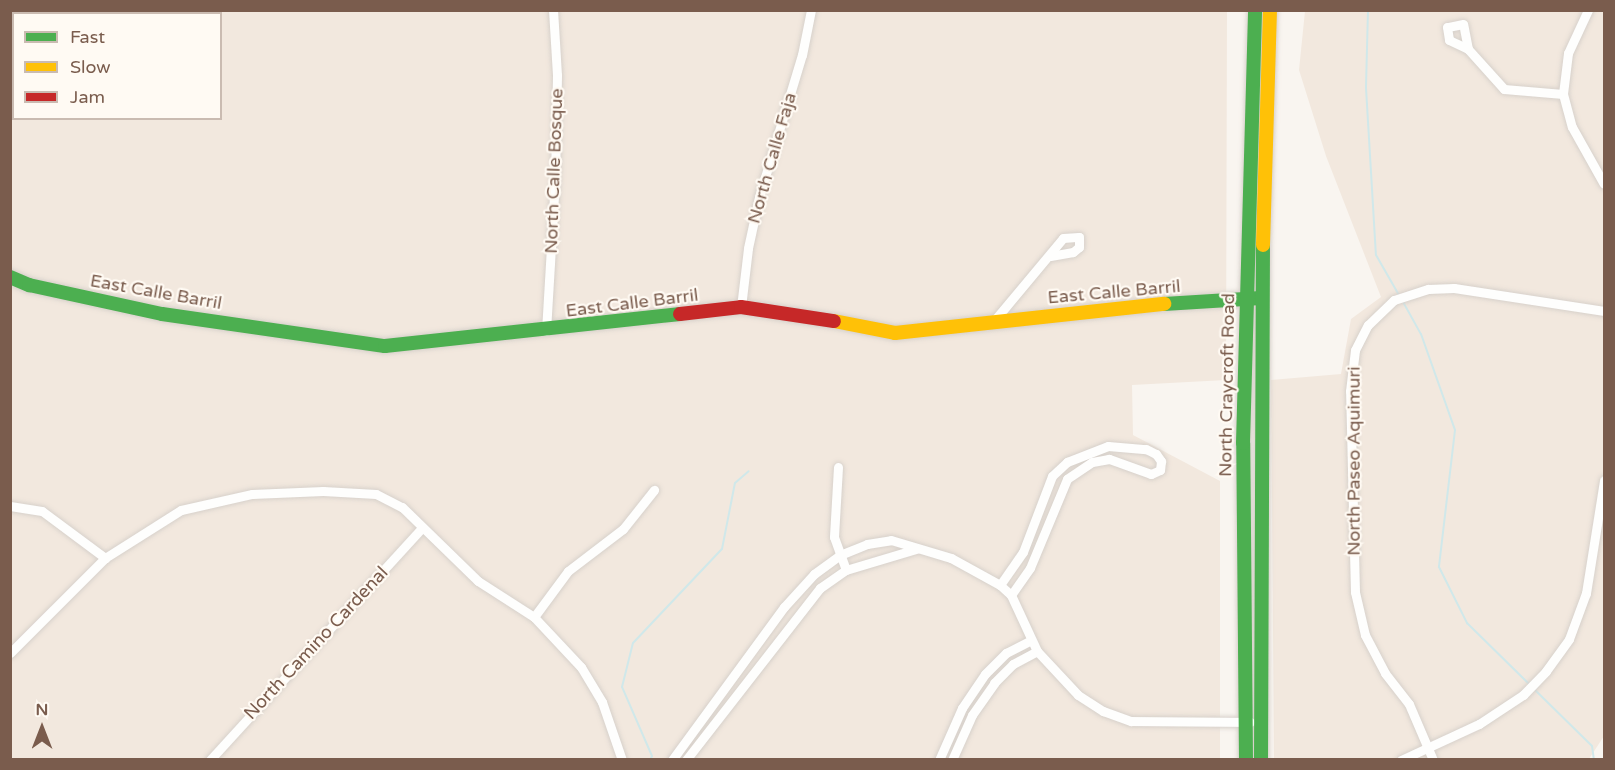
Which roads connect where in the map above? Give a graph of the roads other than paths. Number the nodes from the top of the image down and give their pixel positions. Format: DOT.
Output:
graph roads {
  1 [pos="553,10"];
  2 [pos="811,10"];
  3 [pos="1255,10"];
  4 [pos="1270,10"];
  5 [pos="1588,10"];
  6 [pos="1468,50"];
  7 [pos="1563,94"];
  8 [pos="1605,184"];
  9 [pos="1050,256"];
  10 [pos="10,277"];
  11 [pos="1245,298"];
  12 [pos="1261,298"];
  13 [pos="741,307"];
  14 [pos="1605,311"];
  15 [pos="993,322"];
  16 [pos="546,331"];
  17 [pos="838,467"];
  18 [pos="1605,480"];
  19 [pos="654,490"];
  20 [pos="10,506"];
  21 [pos="422,528"];
  22 [pos="916,549"];
  23 [pos="840,555"];
  24 [pos="105,558"];
  25 [pos="846,570"];
  26 [pos="1000,585"];
  27 [pos="1011,595"];
  28 [pos="534,617"];
  29 [pos="1032,640"];
  30 [pos="1037,651"];
  31 [pos="10,653"];
  32 [pos="1246,722"];
  33 [pos="1261,723"];
  34 [pos="949,738"];
  35 [pos="1429,746"];
  36 [pos="958,747"];
  37 [pos="210,759"];
  38 [pos="622,759"];
  39 [pos="672,759"];
  40 [pos="686,759"];
  41 [pos="939,759"];
  42 [pos="952,759"];
  43 [pos="1246,759"];
  44 [pos="1261,759"];
  45 [pos="1401,759"];
  46 [pos="1433,759"];
  1 -- 16 [label="street, North Calle Bosque"];
  2 -- 13 [label="street, North Calle Faja"];
  3 -- 11 [label="main road, North Craycroft Road"];
  4 -- 12 [label="main road, North Craycroft Road"];
  5 -- 7 [label="street"];
  6 -- 7 [label="street"];
  7 -- 8 [label="street"];
  9 -- 15 [label="street"];
  10 -- 16 [label="main road, East Calle Barril"];
  11 -- 12 [label="main road, East Calle Barril"];
  11 -- 15 [label="main road, East Calle Barril"];
  11 -- 32 [label="main road, North Craycroft Road"];
  12 -- 33 [label="main road, North Craycroft Road"];
  13 -- 15 [label="main road, East Calle Barril"];
  13 -- 16 [label="main road, East Calle Barril"];
  14 -- 35 [label="street, North Paseo Aquimuri"];
  17 -- 23 [label="street"];
  18 -- 35 [label="street"];
  19 -- 28 [label="street"];
  20 -- 24 [label="street"];
  21 -- 24 [label="street"];
  21 -- 28 [label="street"];
  21 -- 37 [label="street, North Camino Cardenal"];
  22 -- 23 [label="street"];
  22 -- 25 [label="street"];
  22 -- 26 [label="street"];
  23 -- 25 [label="street"];
  23 -- 39 [label="street"];
  24 -- 31 [label="street"];
  25 -- 40 [label="street"];
  26 -- 27 [label="street"];
  26 -- 27 [label="street"];
  27 -- 29 [label="street"];
  28 -- 38 [label="street"];
  29 -- 30 [label="street"];
  29 -- 34 [label="street"];
  30 -- 32 [label="street"];
  30 -- 36 [label="street"];
  32 -- 33 [label="street"];
  32 -- 43 [label="main road, North Craycroft Road"];
  33 -- 44 [label="main road, North Craycroft Road"];
  34 -- 36 [label="street"];
  34 -- 41 [label="street"];
  35 -- 45 [label="street"];
  35 -- 46 [label="street, North Paseo Aquimuri"];
  36 -- 42 [label="street"];
}
